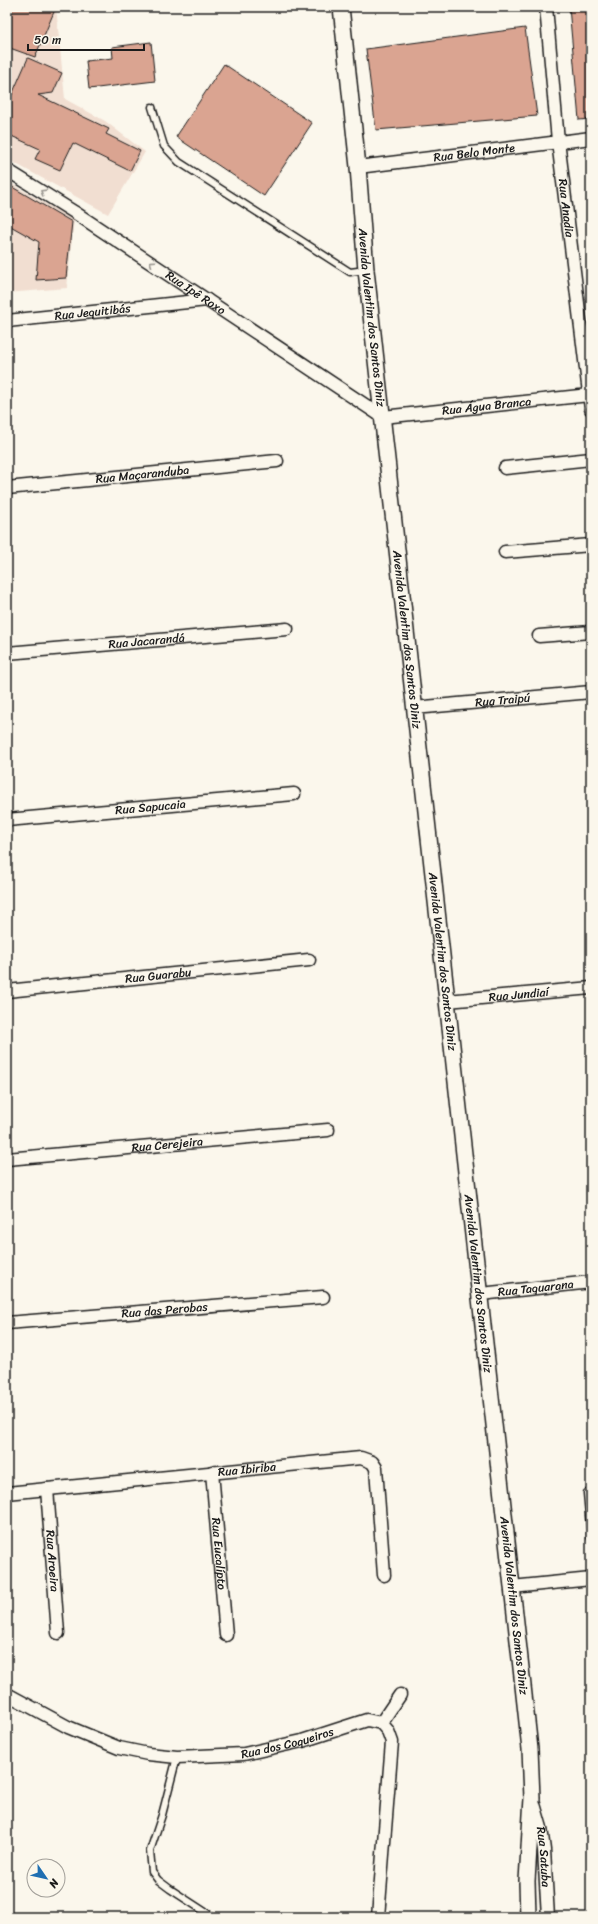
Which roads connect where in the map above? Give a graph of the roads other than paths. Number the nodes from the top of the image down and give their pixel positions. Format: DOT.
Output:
graph roads {
  1 [pos="341,7"];
  2 [pos="546,7"];
  3 [pos="152,107"];
  4 [pos="591,138"];
  5 [pos="558,141"];
  6 [pos="358,167"];
  7 [pos="7,170"];
  8 [pos="366,270"];
  9 [pos="187,287"];
  10 [pos="207,300"];
  11 [pos="178,303"];
  12 [pos="7,321"];
  13 [pos="590,402"];
  14 [pos="383,417"];
  15 [pos="591,459"];
  16 [pos="277,461"];
  17 [pos="505,468"];
  18 [pos="7,488"];
  19 [pos="591,545"];
  20 [pos="504,552"];
  21 [pos="287,629"];
  22 [pos="591,632"];
  23 [pos="539,636"];
  24 [pos="7,653"];
  25 [pos="591,692"];
  26 [pos="414,708"];
  27 [pos="294,794"];
  28 [pos="7,820"];
  29 [pos="309,960"];
  30 [pos="591,988"];
  31 [pos="7,991"];
  32 [pos="447,1001"];
  33 [pos="328,1130"];
  34 [pos="7,1159"];
  35 [pos="591,1282"];
  36 [pos="481,1294"];
  37 [pos="323,1297"];
  38 [pos="7,1323"];
  39 [pos="212,1472"];
  40 [pos="47,1489"];
  41 [pos="587,1493"];
  42 [pos="7,1494"];
  43 [pos="591,1538"];
  44 [pos="384,1575"];
  45 [pos="591,1579"];
  46 [pos="512,1587"];
  47 [pos="58,1633"];
  48 [pos="226,1635"];
  49 [pos="7,1694"];
  50 [pos="400,1695"];
  51 [pos="381,1724"];
  52 [pos="177,1757"];
  53 [pos="532,1798"];
  54 [pos="214,1917"];
  55 [pos="378,1917"];
  56 [pos="528,1917"];
  57 [pos="548,1917"];
  1 -- 6 [label="street, Avenida Valentim dos Santos Diniz"];
  2 -- 5 [label="street, Rua Anadia"];
  3 -- 8 [label="lane"];
  4 -- 5 [label="street, Rua Belo Monte"];
  5 -- 6 [label="street, Rua Belo Monte"];
  5 -- 13 [label="street, Rua Anadia"];
  6 -- 8 [label="street, Avenida Valentim dos Santos Diniz"];
  9 -- 7 [label="street, Rua Ipê Roxo, one-way"];
  8 -- 14 [label="street, Avenida Valentim dos Santos Diniz"];
  9 -- 10 [label="street, Rua Ipê Roxo"];
  9 -- 11 [label="street"];
  10 -- 11 [label="street, Rua Jequitibás"];
  10 -- 14 [label="street, Rua Ipê Roxo"];
  11 -- 12 [label="street, Rua Jequitibás"];
  13 -- 14 [label="street, Rua Água Branca"];
  14 -- 26 [label="street, Avenida Valentim dos Santos Diniz"];
  15 -- 17 [label="street"];
  16 -- 18 [label="street, Rua Maçaranduba"];
  19 -- 20 [label="street"];
  21 -- 24 [label="street, Rua Jacarandá"];
  22 -- 23 [label="street"];
  25 -- 26 [label="street, Rua Traipú"];
  26 -- 32 [label="street, Avenida Valentim dos Santos Diniz"];
  27 -- 28 [label="street, Rua Sapucaia"];
  29 -- 31 [label="street, Rua Guarabu"];
  30 -- 32 [label="street, Rua Jundiaí"];
  32 -- 36 [label="street, Avenida Valentim dos Santos Diniz"];
  33 -- 34 [label="street, Rua Cerejeira"];
  35 -- 36 [label="street, Rua Taquarana"];
  36 -- 46 [label="street, Avenida Valentim dos Santos Diniz"];
  37 -- 38 [label="street, Rua das Perobas"];
  39 -- 40 [label="street, Rua Ibiriba"];
  39 -- 44 [label="street, Rua Ibiriba"];
  39 -- 48 [label="street, Rua Eucalípto"];
  40 -- 42 [label="street, Rua Ibiriba"];
  40 -- 47 [label="street, Rua Aroeira"];
  41 -- 43 [label="lane"];
  45 -- 46 [label="street"];
  46 -- 53 [label="street, Avenida Valentim dos Santos Diniz"];
  49 -- 52 [label="street, Rua dos Coqueiros"];
  50 -- 51 [label="street"];
  51 -- 52 [label="street, Rua dos Coqueiros"];
  51 -- 55 [label="street"];
  52 -- 54 [label="lane"];
  53 -- 56 [label="street, Avenida Valentim dos Santos Diniz"];
  53 -- 57 [label="street, Rua Satuba"];
}
